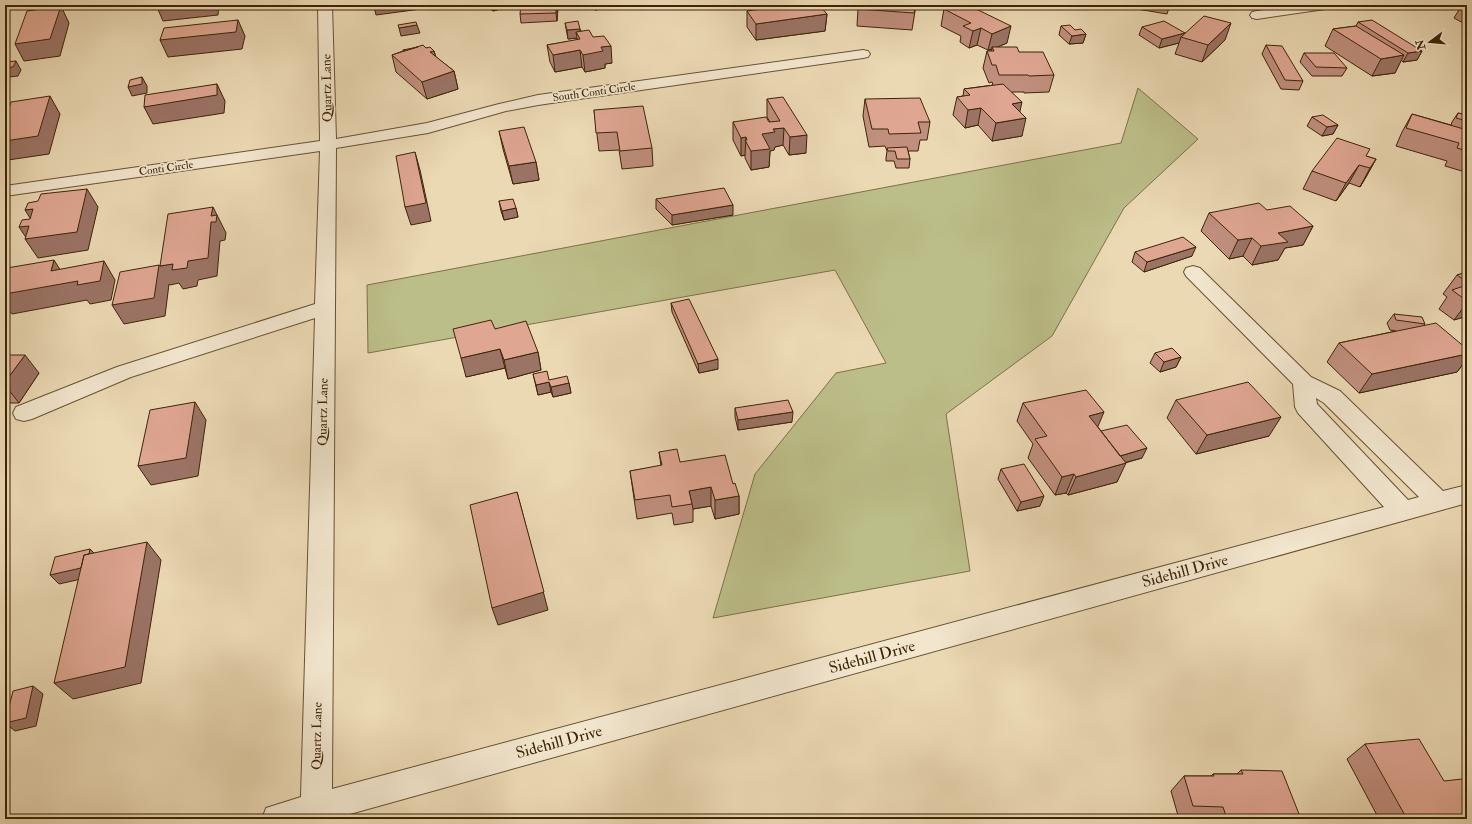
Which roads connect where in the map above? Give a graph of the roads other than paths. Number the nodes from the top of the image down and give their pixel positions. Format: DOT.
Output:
graph roads {
  1 [pos="325,5"];
  2 [pos="1325,5"];
  3 [pos="1257,15"];
  4 [pos="863,54"];
  5 [pos="328,145"];
  6 [pos="5,191"];
  7 [pos="1193,272"];
  8 [pos="325,308"];
  9 [pos="1303,382"];
  10 [pos="24,413"];
  11 [pos="1467,494"];
  12 [pos="1439,502"];
  13 [pos="1404,512"];
  14 [pos="316,814"];
  15 [pos="277,819"];
  1 -- 5 [label="street, Quartz Lane"];
  2 -- 3 [label="street"];
  4 -- 5 [label="street, South Conti Circle"];
  5 -- 6 [label="street, Conti Circle"];
  5 -- 8 [label="street, Quartz Lane"];
  7 -- 9 [label="street"];
  8 -- 10 [label="street"];
  8 -- 14 [label="street, Quartz Lane"];
  9 -- 12 [label="street"];
  9 -- 13 [label="street"];
  11 -- 12 [label="street, Sidehill Drive"];
  12 -- 13 [label="street, Sidehill Drive"];
  13 -- 14 [label="street, Sidehill Drive"];
  14 -- 15 [label="street, Sidehill Drive"];
}
